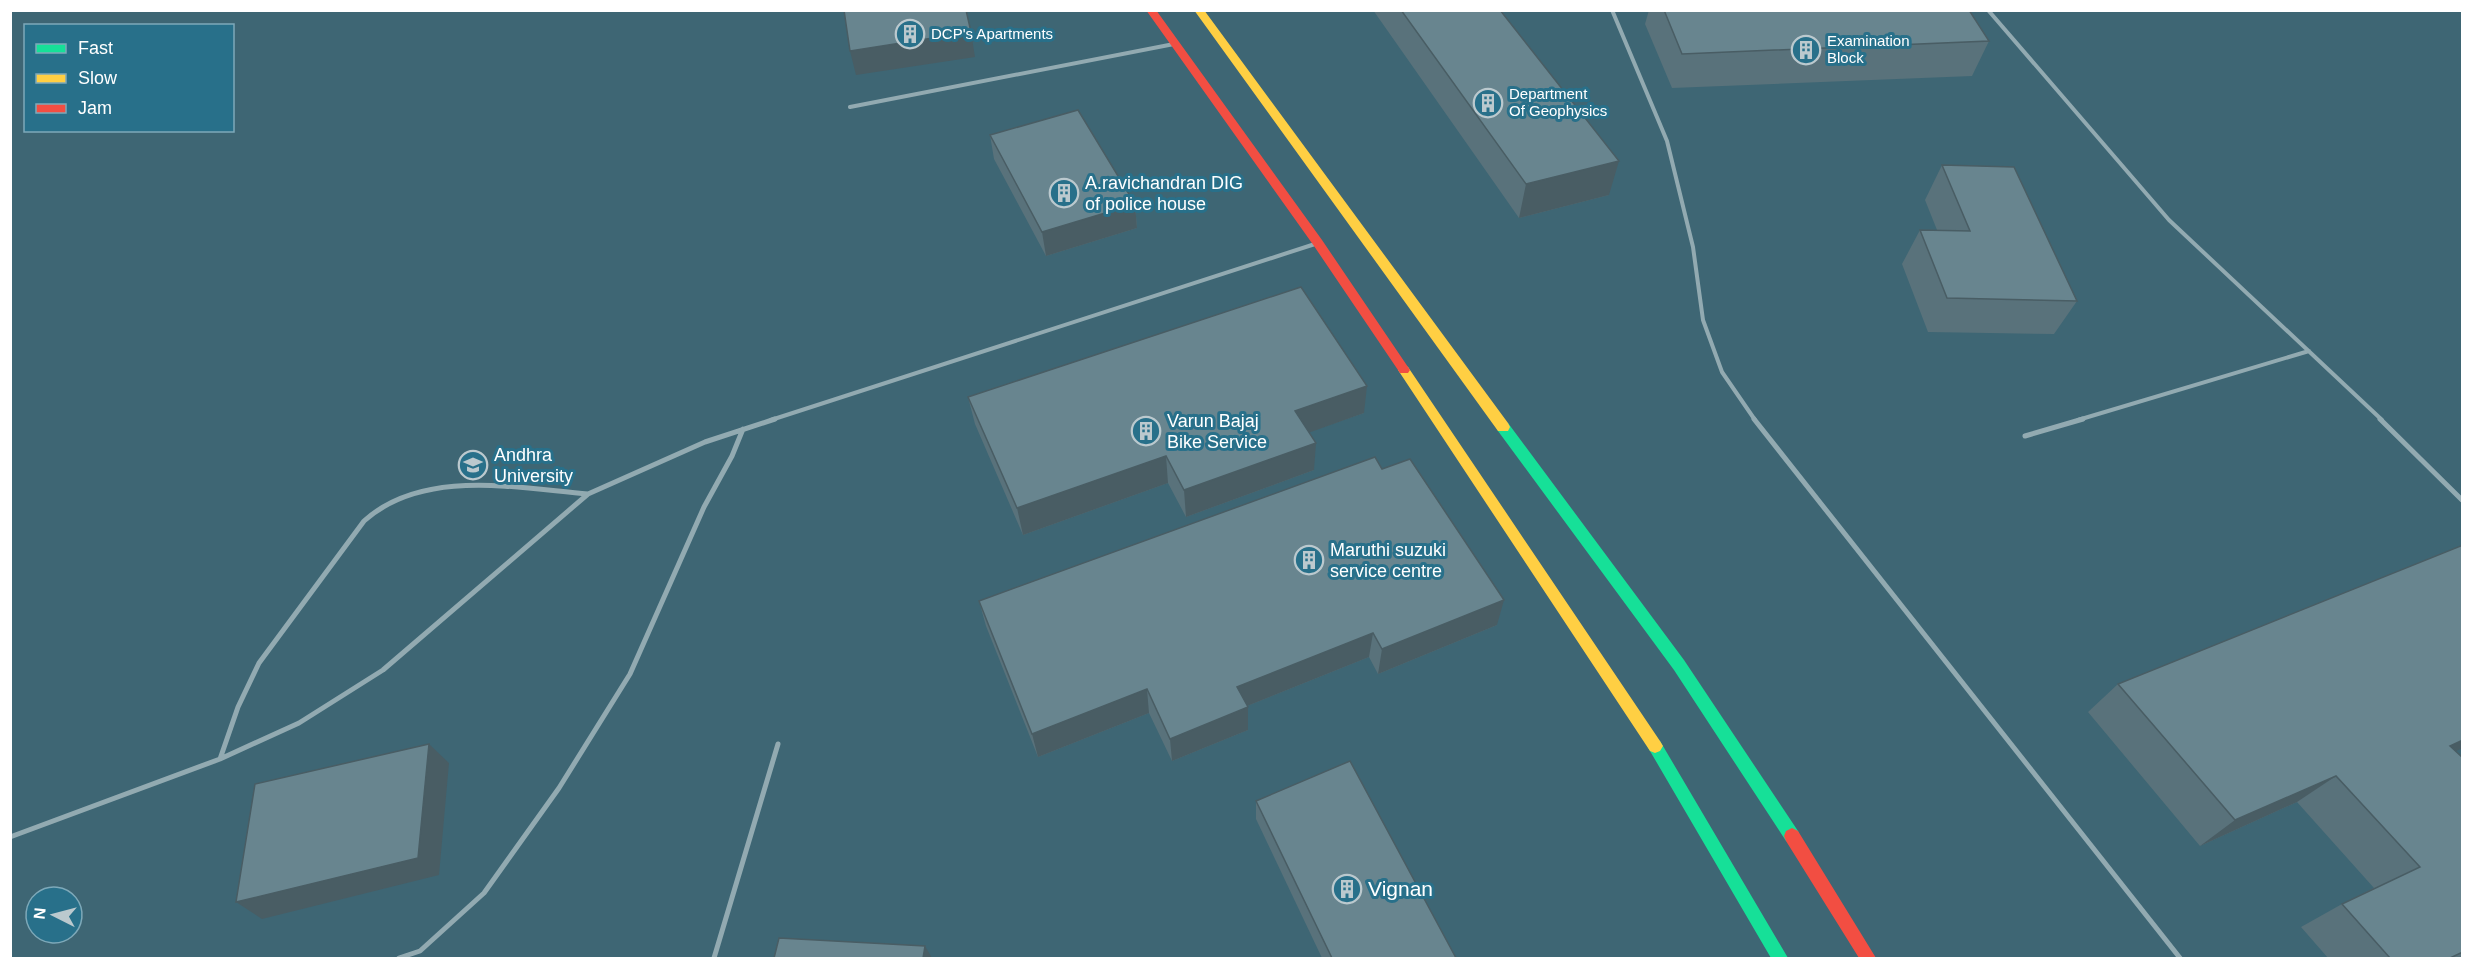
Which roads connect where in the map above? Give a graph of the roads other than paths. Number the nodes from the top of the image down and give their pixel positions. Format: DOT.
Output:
graph roads {
  1 [pos="1151,10"];
  2 [pos="1199,10"];
  3 [pos="1612,10"];
  4 [pos="1988,10"];
  5 [pos="1175,44"];
  6 [pos="849,107"];
  7 [pos="1318,243"];
  8 [pos="2309,351"];
  9 [pos="743,429"];
  10 [pos="2025,436"];
  11 [pos="588,494"];
  12 [pos="2463,500"];
  13 [pos="778,744"];
  14 [pos="220,759"];
  15 [pos="10,837"];
  16 [pos="399,958"];
  17 [pos="714,958"];
  18 [pos="1780,958"];
  19 [pos="1868,958"];
  20 [pos="2180,958"];
  1 -- 5 [label="main road"];
  2 -- 19 [label="main road"];
  3 -- 20 [label="lane"];
  4 -- 8 [label="lane"];
  5 -- 6 [label="lane"];
  5 -- 7 [label="main road"];
  7 -- 9 [label="lane"];
  7 -- 18 [label="main road"];
  8 -- 10 [label="lane"];
  8 -- 12 [label="lane"];
  9 -- 11 [label="lane"];
  9 -- 16 [label="lane"];
  11 -- 14 [label="lane"];
  11 -- 14 [label="lane"];
  13 -- 17 [label="lane"];
  14 -- 15 [label="lane"];
}
